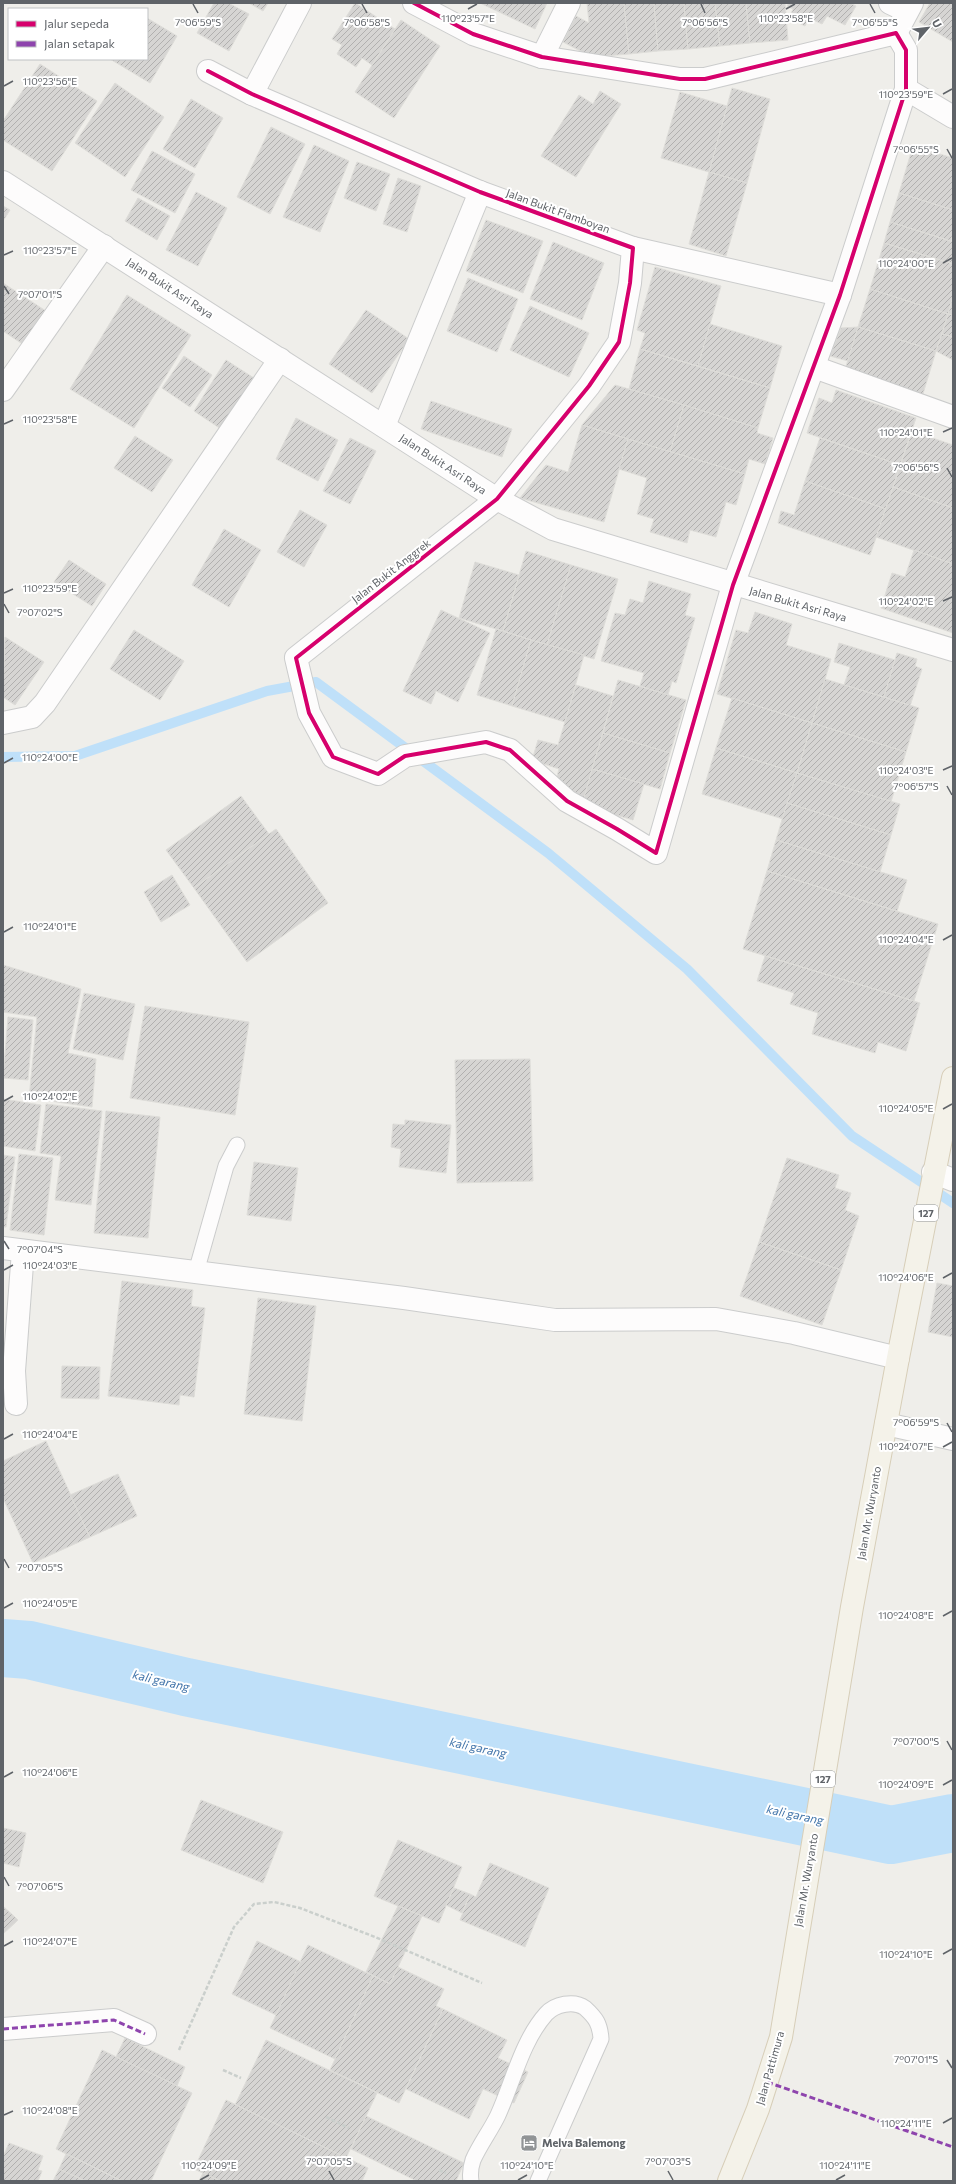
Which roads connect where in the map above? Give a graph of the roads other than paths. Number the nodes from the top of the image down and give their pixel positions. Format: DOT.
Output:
graph roads {
  1 [pos="300,3"];
  2 [pos="414,3"];
  3 [pos="569,3"];
  4 [pos="903,6"];
  5 [pos="896,33"];
  6 [pos="542,58"];
  7 [pos="208,71"];
  8 [pos="906,89"];
  9 [pos="252,94"];
  10 [pos="953,117"];
  11 [pos="3,182"];
  12 [pos="480,192"];
  13 [pos="104,246"];
  14 [pos="633,248"];
  15 [pos="840,295"];
  16 [pos="280,359"];
  17 [pos="814,367"];
  18 [pos="3,390"];
  19 [pos="953,417"];
  20 [pos="384,426"];
  21 [pos="497,499"];
  22 [pos="733,585"];
  23 [pos="953,650"];
  24 [pos="3,724"];
  25 [pos="953,1078"];
  26 [pos="237,1145"];
  27 [pos="943,1176"];
  28 [pos="13,1249"];
  29 [pos="196,1272"];
  30 [pos="898,1358"];
  31 [pos="16,1404"];
  32 [pos="886,1424"];
  33 [pos="953,1439"];
  34 [pos="794,1950"];
  35 [pos="3,2028"];
  36 [pos="145,2034"];
  37 [pos="471,2181"];
  38 [pos="538,2181"];
  39 [pos="729,2181"];
  1 -- 9 [label="street"];
  2 -- 6 [label="street"];
  3 -- 6 [label="street"];
  4 -- 5 [label="street"];
  5 -- 6 [label="street"];
  5 -- 8 [label="street"];
  7 -- 9 [label="street, Jalan Bukit Flamboyan"];
  8 -- 10 [label="street"];
  8 -- 15 [label="street"];
  9 -- 12 [label="street, Jalan Bukit Flamboyan"];
  11 -- 13 [label="street, Jalan Bukit Asri Raya"];
  12 -- 14 [label="street, Jalan Bukit Flamboyan"];
  12 -- 20 [label="street"];
  13 -- 16 [label="street, Jalan Bukit Asri Raya"];
  13 -- 18 [label="street"];
  14 -- 15 [label="street, Jalan Bukit Flamboyan"];
  14 -- 21 [label="street"];
  15 -- 17 [label="street"];
  16 -- 20 [label="street, Jalan Bukit Asri Raya"];
  16 -- 24 [label="street"];
  17 -- 19 [label="street"];
  17 -- 22 [label="street"];
  20 -- 21 [label="street, Jalan Bukit Asri Raya"];
  21 -- 22 [label="street, Jalan Bukit Asri Raya"];
  21 -- 22 [label="street, Jalan Bukit Anggrek"];
  22 -- 23 [label="street, Jalan Bukit Asri Raya"];
  25 -- 27 [label="main road, Jalan Mr. Wuryanto / 127"];
  26 -- 29 [label="lane"];
  27 -- 30 [label="main road, Jalan Mr. Wuryanto / 127"];
  28 -- 29 [label="street"];
  28 -- 31 [label="street"];
  29 -- 30 [label="street"];
  30 -- 32 [label="main road, Jalan Mr. Wuryanto / 127"];
  32 -- 33 [label="street"];
  32 -- 34 [label="main road, Jalan Mr. Wuryanto / 127"];
  34 -- 39 [label="main road, Jalan Pattimura / 127"];
  35 -- 36 [label="street"];
  37 -- 38 [label="lane"];
}
